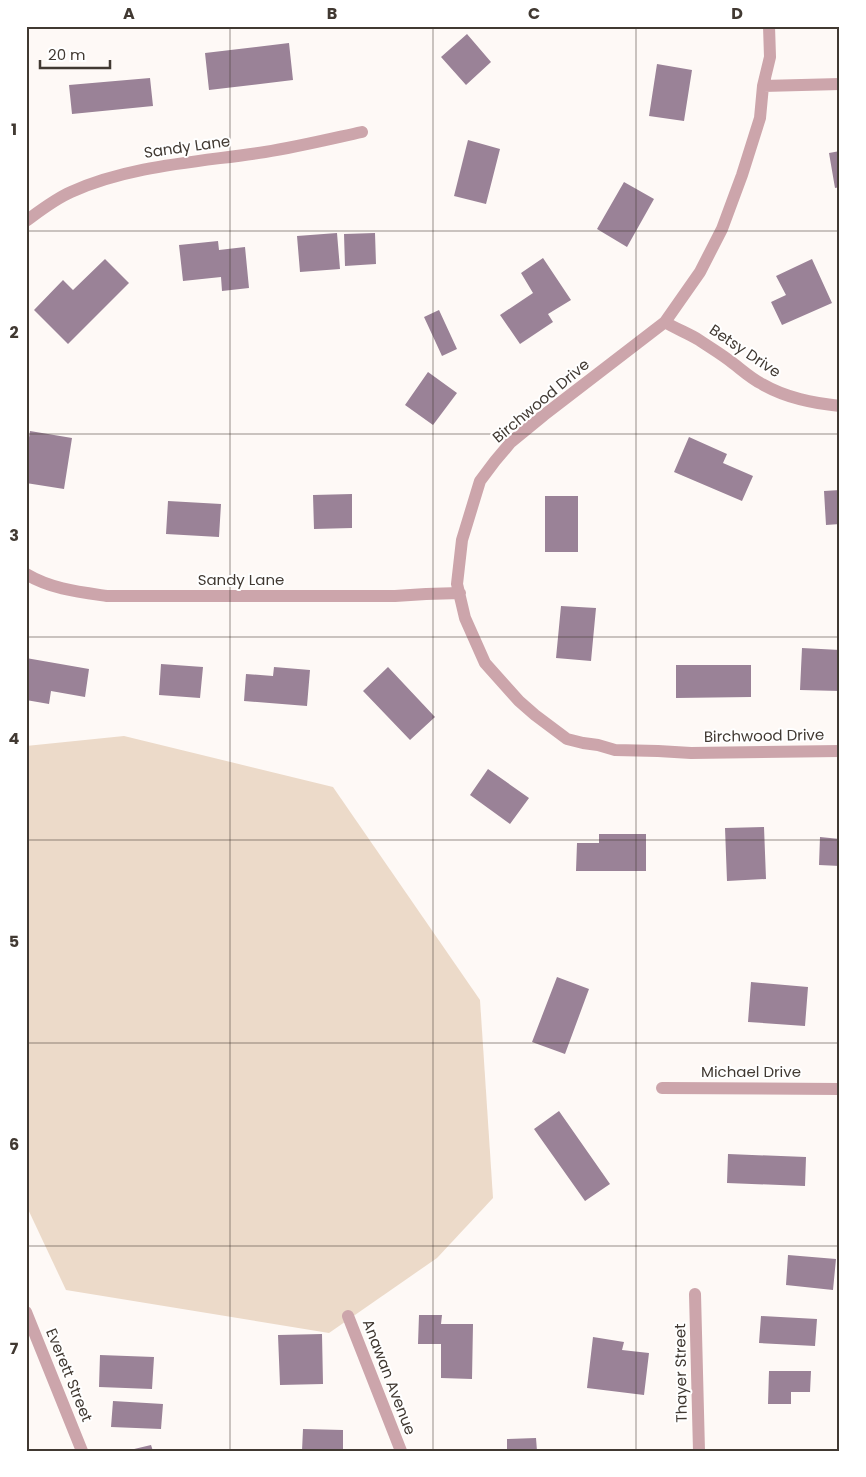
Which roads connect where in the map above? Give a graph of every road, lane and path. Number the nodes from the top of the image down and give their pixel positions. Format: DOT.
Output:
graph roads {
  1 [pos="769,26"];
  2 [pos="840,84"];
  3 [pos="763,86"];
  4 [pos="362,132"];
  5 [pos="26,220"];
  6 [pos="665,322"];
  7 [pos="840,406"];
  8 [pos="26,574"];
  9 [pos="460,593"];
  10 [pos="840,751"];
  11 [pos="662,1088"];
  12 [pos="840,1089"];
  13 [pos="695,1294"];
  14 [pos="26,1312"];
  15 [pos="348,1316"];
  16 [pos="82,1451"];
  17 [pos="401,1451"];
  18 [pos="699,1451"];
  1 -- 3 [label="street, Birchwood Drive"];
  2 -- 3 [label="street"];
  3 -- 6 [label="street, Birchwood Drive"];
  4 -- 5 [label="street, Sandy Lane"];
  6 -- 7 [label="street, Betsy Drive"];
  6 -- 9 [label="street, Birchwood Drive"];
  8 -- 9 [label="street, Sandy Lane"];
  9 -- 10 [label="street, Birchwood Drive"];
  11 -- 12 [label="street, Michael Drive"];
  13 -- 18 [label="street, Thayer Street"];
  14 -- 16 [label="street, Everett Street"];
  15 -- 17 [label="street, Anawan Avenue"];
}
